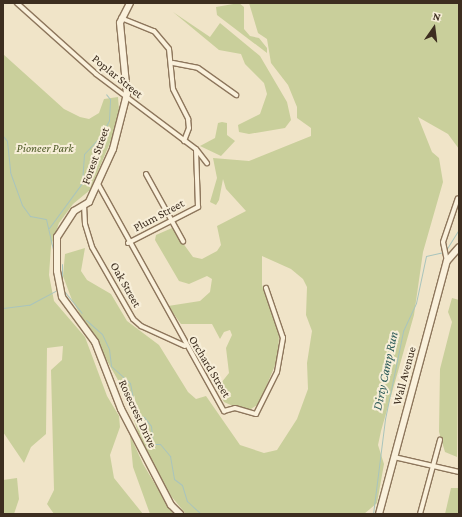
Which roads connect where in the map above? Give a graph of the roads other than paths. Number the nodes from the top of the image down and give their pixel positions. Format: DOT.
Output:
graph roads {
  1 [pos="18,3"];
  2 [pos="130,3"];
  3 [pos="121,18"];
  4 [pos="173,63"];
  5 [pos="236,95"];
  6 [pos="126,99"];
  7 [pos="184,141"];
  8 [pos="196,149"];
  9 [pos="207,163"];
  10 [pos="146,174"];
  11 [pos="98,184"];
  12 [pos="458,198"];
  13 [pos="84,205"];
  14 [pos="172,222"];
  15 [pos="183,241"];
  16 [pos="128,243"];
  17 [pos="459,247"];
  18 [pos="447,261"];
  19 [pos="266,288"];
  20 [pos="80,320"];
  21 [pos="185,346"];
  22 [pos="440,440"];
  23 [pos="394,457"];
  24 [pos="433,467"];
  25 [pos="459,472"];
  26 [pos="180,514"];
  27 [pos="379,514"];
  28 [pos="420,514"];
  1 -- 6 [label="street, Poplar Street"];
  2 -- 3 [label="street"];
  3 -- 4 [label="street"];
  3 -- 6 [label="street"];
  4 -- 5 [label="street"];
  4 -- 7 [label="street"];
  6 -- 7 [label="street, Poplar Street"];
  6 -- 11 [label="street, Forest Street"];
  7 -- 8 [label="street, Poplar Street"];
  8 -- 9 [label="street, Poplar Street"];
  8 -- 14 [label="street, Plum Street"];
  10 -- 14 [label="street"];
  11 -- 13 [label="street, Forest Street"];
  11 -- 16 [label="street, Orchard Street"];
  12 -- 18 [label="street"];
  13 -- 20 [label="street, Forest Street"];
  13 -- 21 [label="street, Oak Street"];
  14 -- 15 [label="street"];
  14 -- 16 [label="street, Plum Street"];
  16 -- 21 [label="street, Orchard Street"];
  17 -- 18 [label="street, Wall Avenue"];
  18 -- 23 [label="street, Wall Avenue"];
  19 -- 21 [label="street, Orchard Street"];
  20 -- 26 [label="street, Rosecrest Drive"];
  22 -- 24 [label="street"];
  23 -- 24 [label="street"];
  23 -- 27 [label="street, Wall Avenue"];
  24 -- 25 [label="street"];
  24 -- 28 [label="street"];
}
